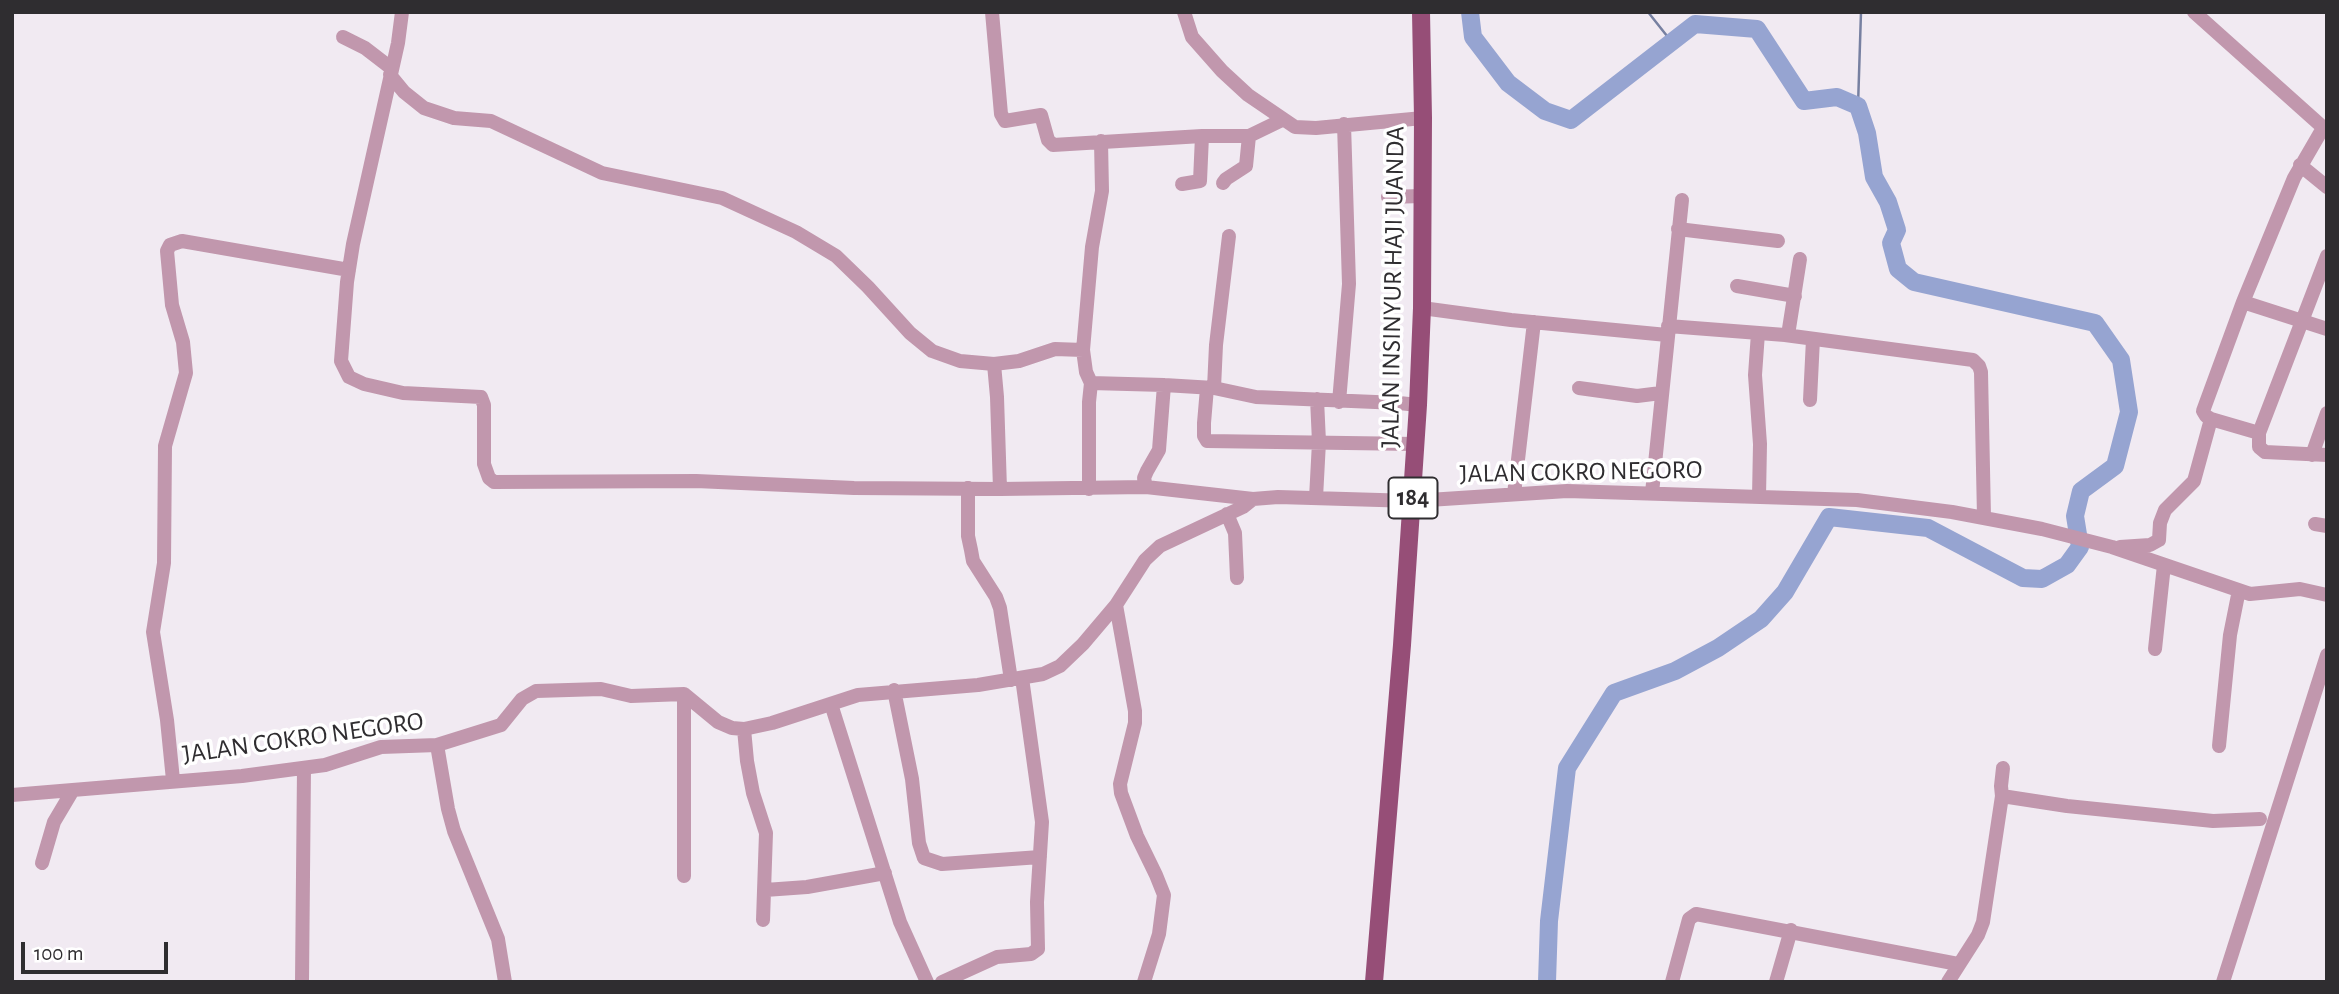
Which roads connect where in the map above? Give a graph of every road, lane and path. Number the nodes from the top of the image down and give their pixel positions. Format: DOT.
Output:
graph roads {
  1 [pos="402,12"];
  2 [pos="992,12"];
  3 [pos="1184,12"];
  4 [pos="1421,12"];
  5 [pos="2194,12"];
  6 [pos="343,37"];
  7 [pos="391,71"];
  8 [pos="1423,118"];
  9 [pos="1282,120"];
  10 [pos="1343,124"];
  11 [pos="2325,130"];
  12 [pos="1202,136"];
  13 [pos="1249,136"];
  14 [pos="1101,141"];
  15 [pos="2300,165"];
  16 [pos="1223,183"];
  17 [pos="1182,184"];
  18 [pos="2327,187"];
  19 [pos="1422,195"];
  20 [pos="1388,197"];
  21 [pos="1682,200"];
  22 [pos="1678,229"];
  23 [pos="1229,236"];
  24 [pos="1779,241"];
  25 [pos="2327,257"];
  26 [pos="1800,259"];
  27 [pos="349,270"];
  28 [pos="1737,286"];
  29 [pos="1795,296"];
  30 [pos="2244,302"];
  31 [pos="1422,308"];
  32 [pos="2301,320"];
  33 [pos="1534,322"];
  34 [pos="2327,329"];
  35 [pos="1667,330"];
  36 [pos="1758,333"];
  37 [pos="1788,335"];
  38 [pos="1813,339"];
  39 [pos="1083,350"];
  40 [pos="994,364"];
  41 [pos="1091,383"];
  42 [pos="1164,384"];
  43 [pos="1211,388"];
  44 [pos="1579,388"];
  45 [pos="1661,393"];
  46 [pos="1317,399"];
  47 [pos="1810,400"];
  48 [pos="1339,402"];
  49 [pos="1418,405"];
  50 [pos="2327,413"];
  51 [pos="2211,419"];
  52 [pos="2259,433"];
  53 [pos="1319,442"];
  54 [pos="1416,444"];
  55 [pos="2320,455"];
  56 [pos="1146,487"];
  57 [pos="968,488"];
  58 [pos="1000,489"];
  59 [pos="1089,489"];
  60 [pos="1652,493"];
  61 [pos="1514,494"];
  62 [pos="1759,497"];
  63 [pos="1316,498"];
  64 [pos="1253,499"];
  65 [pos="1413,500"];
  66 [pos="1227,514"];
  67 [pos="1984,517"];
  68 [pos="2112,547"];
  69 [pos="2164,565"];
  70 [pos="1237,578"];
  71 [pos="2239,590"];
  72 [pos="2327,595"];
  73 [pos="1116,605"];
  74 [pos="2155,649"];
  75 [pos="2327,655"];
  76 [pos="1017,679"];
  77 [pos="894,690"];
  78 [pos="684,694"];
  79 [pos="831,704"];
  80 [pos="744,729"];
  81 [pos="437,745"];
  82 [pos="2219,747"];
  83 [pos="304,768"];
  84 [pos="2003,768"];
  85 [pos="173,780"];
  86 [pos="74,790"];
  87 [pos="12,795"];
  88 [pos="2002,796"];
  89 [pos="2260,819"];
  90 [pos="1040,857"];
  91 [pos="42,863"];
  92 [pos="886,873"];
  93 [pos="684,876"];
  94 [pos="765,890"];
  95 [pos="763,920"];
  96 [pos="1791,930"];
  97 [pos="1958,964"];
  98 [pos="302,982"];
  99 [pos="505,982"];
  100 [pos="927,982"];
  101 [pos="942,982"];
  102 [pos="1144,982"];
  103 [pos="1374,982"];
  104 [pos="1672,982"];
  105 [pos="1776,982"];
  106 [pos="1948,982"];
  107 [pos="2222,982"];
  1 -- 7 [label="street"];
  2 -- 14 [label="street"];
  3 -- 9 [label="street"];
  4 -- 8 [label="main road, JALAN INSINYUR HAJI JUANDA / 184"];
  5 -- 11 [label="street"];
  6 -- 7 [label="street"];
  7 -- 27 [label="street"];
  7 -- 40 [label="street"];
  8 -- 10 [label="street"];
  8 -- 19 [label="main road, JALAN INSINYUR HAJI JUANDA / 184"];
  9 -- 10 [label="street"];
  9 -- 13 [label="street"];
  10 -- 48 [label="street"];
  11 -- 15 [label="street"];
  12 -- 13 [label="street"];
  12 -- 14 [label="street"];
  12 -- 17 [label="street"];
  13 -- 16 [label="street"];
  14 -- 39 [label="street"];
  15 -- 18 [label="street"];
  15 -- 30 [label="street"];
  19 -- 20 [label="street"];
  19 -- 31 [label="main road, JALAN INSINYUR HAJI JUANDA / 184"];
  21 -- 22 [label="street"];
  22 -- 24 [label="street"];
  22 -- 35 [label="street"];
  23 -- 43 [label="street"];
  25 -- 32 [label="street"];
  26 -- 29 [label="street"];
  27 -- 57 [label="street"];
  27 -- 85 [label="street"];
  28 -- 29 [label="street"];
  29 -- 37 [label="street"];
  30 -- 32 [label="street"];
  30 -- 51 [label="street"];
  31 -- 33 [label="street"];
  31 -- 49 [label="main road, JALAN INSINYUR HAJI JUANDA / 184"];
  32 -- 34 [label="street"];
  32 -- 52 [label="street"];
  33 -- 35 [label="street"];
  33 -- 61 [label="street"];
  35 -- 36 [label="street"];
  35 -- 45 [label="street"];
  36 -- 37 [label="street"];
  36 -- 62 [label="street"];
  37 -- 38 [label="street"];
  38 -- 47 [label="street"];
  38 -- 67 [label="street"];
  39 -- 40 [label="street"];
  39 -- 41 [label="street"];
  40 -- 58 [label="street"];
  41 -- 42 [label="street"];
  41 -- 59 [label="street"];
  42 -- 43 [label="street"];
  42 -- 56 [label="street"];
  43 -- 46 [label="street"];
  43 -- 53 [label="street"];
  44 -- 45 [label="street"];
  45 -- 60 [label="street"];
  46 -- 48 [label="street"];
  46 -- 53 [label="street"];
  48 -- 49 [label="street"];
  49 -- 54 [label="main road, JALAN INSINYUR HAJI JUANDA / 184"];
  50 -- 55 [label="street"];
  51 -- 52 [label="street"];
  51 -- 68 [label="street"];
  52 -- 55 [label="street"];
  53 -- 54 [label="street"];
  53 -- 63 [label="street"];
  54 -- 65 [label="main road, JALAN INSINYUR HAJI JUANDA / 184"];
  56 -- 59 [label="street"];
  56 -- 64 [label="street"];
  57 -- 58 [label="street"];
  57 -- 76 [label="street"];
  58 -- 59 [label="street"];
  60 -- 61 [label="street, JALAN COKRO NEGORO"];
  60 -- 62 [label="street, JALAN COKRO NEGORO"];
  61 -- 65 [label="street, JALAN COKRO NEGORO"];
  62 -- 67 [label="street, JALAN COKRO NEGORO"];
  63 -- 64 [label="street, JALAN COKRO NEGORO"];
  63 -- 65 [label="street, JALAN COKRO NEGORO"];
  64 -- 66 [label="street, JALAN COKRO NEGORO"];
  65 -- 103 [label="main road, JALAN INSINYUR HAJI JUANDA / 184"];
  66 -- 70 [label="street"];
  66 -- 73 [label="street, JALAN COKRO NEGORO"];
  67 -- 68 [label="street, JALAN COKRO NEGORO"];
  68 -- 69 [label="street, JALAN COKRO NEGORO"];
  69 -- 71 [label="street, JALAN COKRO NEGORO"];
  69 -- 74 [label="street"];
  71 -- 72 [label="street, JALAN COKRO NEGORO"];
  71 -- 82 [label="street"];
  73 -- 76 [label="street, JALAN COKRO NEGORO"];
  73 -- 102 [label="street"];
  75 -- 107 [label="street"];
  76 -- 77 [label="street, JALAN COKRO NEGORO"];
  76 -- 90 [label="street"];
  77 -- 79 [label="street, JALAN COKRO NEGORO"];
  77 -- 90 [label="street"];
  78 -- 80 [label="street"];
  78 -- 81 [label="street, JALAN COKRO NEGORO"];
  78 -- 93 [label="street"];
  79 -- 80 [label="street, JALAN COKRO NEGORO"];
  79 -- 92 [label="street"];
  80 -- 94 [label="street"];
  81 -- 83 [label="street, JALAN COKRO NEGORO"];
  81 -- 99 [label="street"];
  83 -- 85 [label="street, JALAN COKRO NEGORO"];
  83 -- 98 [label="street"];
  84 -- 88 [label="street"];
  85 -- 86 [label="street, JALAN COKRO NEGORO"];
  86 -- 87 [label="street, JALAN COKRO NEGORO"];
  86 -- 91 [label="street"];
  88 -- 89 [label="street"];
  88 -- 97 [label="street"];
  90 -- 101 [label="street"];
  92 -- 94 [label="street"];
  92 -- 100 [label="street"];
  94 -- 95 [label="street"];
  96 -- 97 [label="street"];
  96 -- 104 [label="street"];
  96 -- 105 [label="street"];
  97 -- 106 [label="street"];
}
